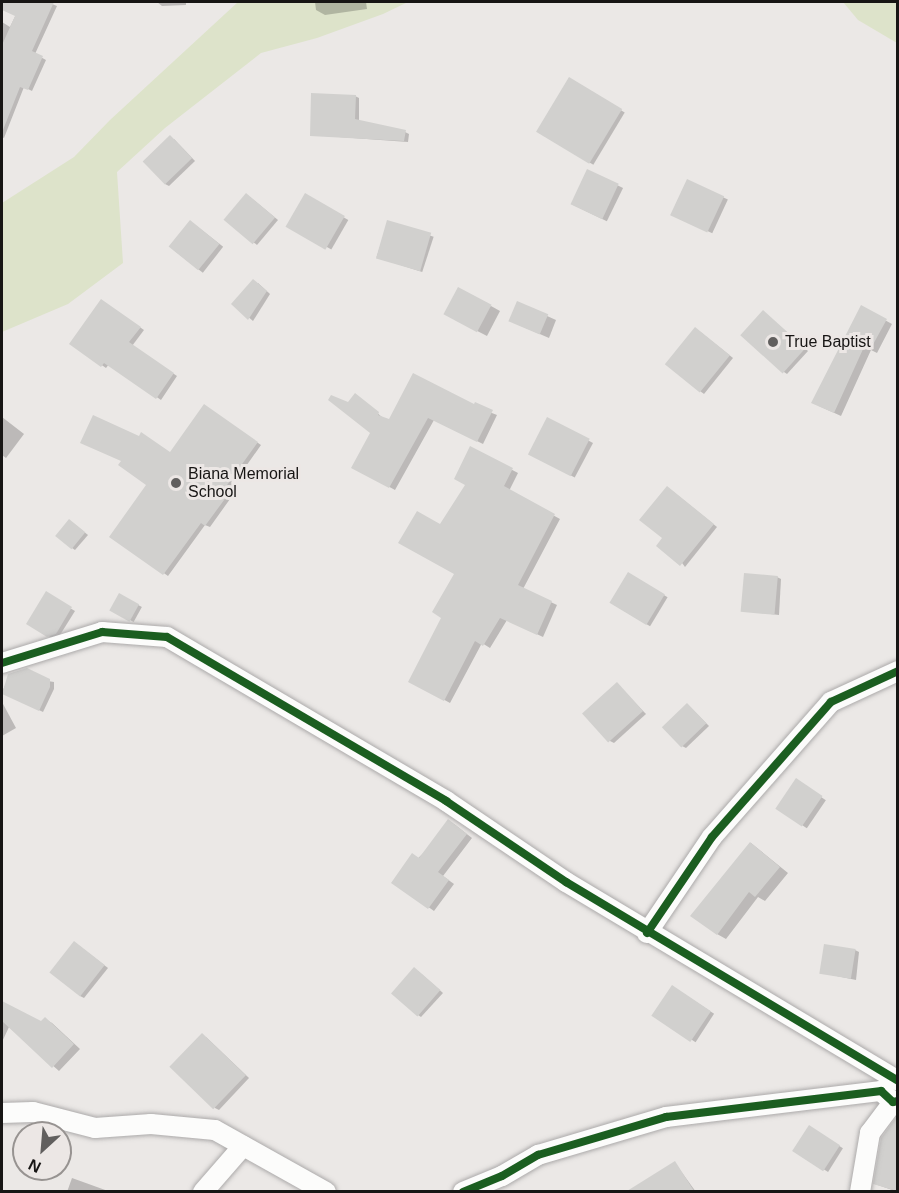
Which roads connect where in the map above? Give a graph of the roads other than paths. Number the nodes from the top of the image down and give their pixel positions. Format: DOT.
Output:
graph roads {
  1 [pos="2,663"];
  2 [pos="897,671"];
  3 [pos="647,933"];
  4 [pos="897,1081"];
  5 [pos="895,1101"];
  6 [pos="2,1113"];
  7 [pos="243,1146"];
  8 [pos="203,1191"];
  9 [pos="326,1191"];
  10 [pos="463,1191"];
  11 [pos="860,1191"];
  1 -- 3 [label="street"];
  2 -- 3 [label="street"];
  3 -- 4 [label="street"];
  5 -- 10 [label="street"];
  5 -- 11 [label="street"];
  6 -- 7 [label="street"];
  7 -- 8 [label="street"];
  7 -- 9 [label="street"];
}
